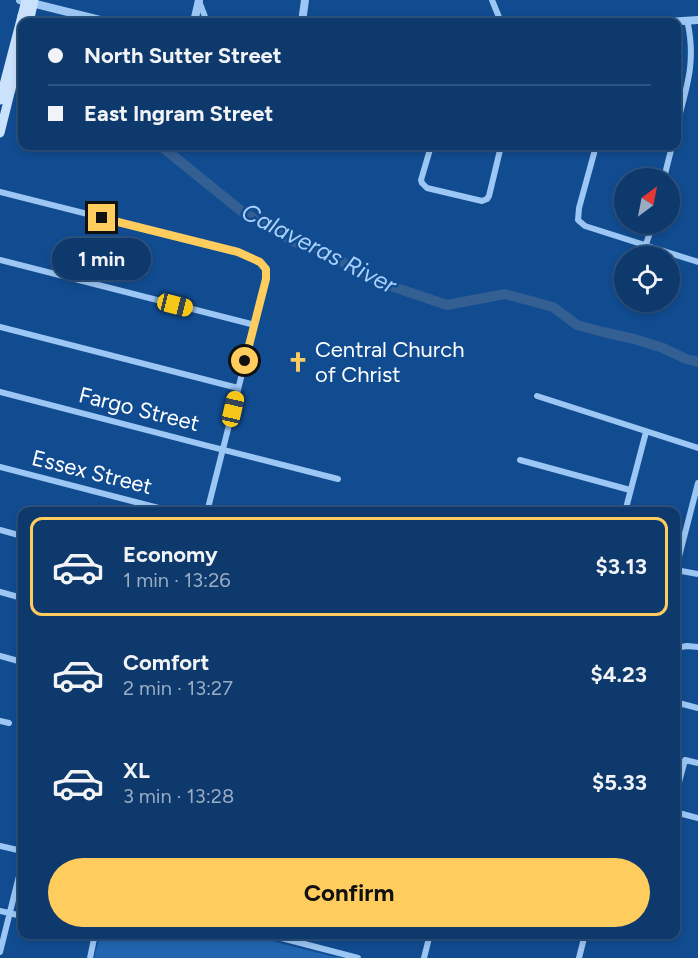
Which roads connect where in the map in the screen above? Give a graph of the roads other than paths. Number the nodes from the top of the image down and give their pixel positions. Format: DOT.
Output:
graph roads {
  1 [pos="26,0"];
  2 [pos="199,0"];
  3 [pos="304,0"];
  4 [pos="492,0"];
  5 [pos="25,18"];
  6 [pos="93,18"];
  7 [pos="195,18"];
  8 [pos="206,18"];
  9 [pos="302,18"];
  10 [pos="499,18"];
  11 [pos="698,20"];
  12 [pos="681,21"];
  13 [pos="687,21"];
  14 [pos="18,42"];
  15 [pos="18,61"];
  16 [pos="0,100"];
  17 [pos="681,102"];
  18 [pos="0,133"];
  19 [pos="430,150"];
  20 [pos="500,150"];
  21 [pos="595,150"];
  22 [pos="671,150"];
  23 [pos="666,168"];
  24 [pos="0,192"];
  25 [pos="650,234"];
  26 [pos="646,244"];
  27 [pos="0,260"];
  28 [pos="698,262"];
  29 [pos="255,325"];
  30 [pos="0,327"];
  31 [pos="238,388"];
  32 [pos="0,392"];
  33 [pos="537,396"];
  34 [pos="646,432"];
  35 [pos="698,448"];
  36 [pos="223,450"];
  37 [pos="520,460"];
  38 [pos="0,467"];
  39 [pos="338,479"];
  40 [pos="698,483"];
  41 [pos="630,490"];
  42 [pos="155,507"];
  43 [pos="208,507"];
  44 [pos="626,507"];
  45 [pos="0,530"];
  46 [pos="18,535"];
  47 [pos="680,552"];
  48 [pos="680,572"];
  49 [pos="698,574"];
  50 [pos="0,592"];
  51 [pos="18,597"];
  52 [pos="680,647"];
  53 [pos="698,647"];
  54 [pos="0,656"];
  55 [pos="18,661"];
  56 [pos="680,703"];
  57 [pos="698,708"];
  58 [pos="0,721"];
  59 [pos="9,723"];
  60 [pos="698,763"];
  61 [pos="680,778"];
  62 [pos="680,813"];
  63 [pos="698,818"];
  64 [pos="0,846"];
  65 [pos="18,850"];
  66 [pos="18,880"];
  67 [pos="0,911"];
  68 [pos="10,913"];
  69 [pos="18,915"];
  70 [pos="94,939"];
  71 [pos="285,939"];
  72 [pos="429,939"];
  73 [pos="584,939"];
  74 [pos="0,952"];
  75 [pos="90,958"];
  76 [pos="358,958"];
  77 [pos="424,958"];
  78 [pos="579,958"];
  1 -- 5 [label="main road, bridge"];
  1 -- 6 [label="street"];
  2 -- 7 [label="street"];
  2 -- 8 [label="street"];
  3 -- 9 [label="street"];
  4 -- 10 [label="street"];
  11 -- 13 [label="street"];
  12 -- 13 [label="street"];
  13 -- 17 [label="street"];
  14 -- 16 [label="main road"];
  15 -- 18 [label="main road"];
  19 -- 20 [label="street"];
  21 -- 26 [label="street"];
  22 -- 23 [label="street"];
  24 -- 29 [label="street"];
  25 -- 26 [label="street"];
  26 -- 28 [label="street"];
  27 -- 29 [label="street"];
  29 -- 31 [label="street"];
  30 -- 31 [label="street"];
  31 -- 36 [label="street"];
  32 -- 36 [label="street, Fargo Street"];
  33 -- 34 [label="street"];
  34 -- 35 [label="street"];
  34 -- 41 [label="street"];
  36 -- 39 [label="street, Fargo Street"];
  36 -- 43 [label="street"];
  37 -- 41 [label="street"];
  38 -- 42 [label="street, Essex Street"];
  40 -- 47 [label="street"];
  41 -- 44 [label="street"];
  45 -- 46 [label="street"];
  48 -- 49 [label="street"];
  50 -- 51 [label="street"];
  52 -- 53 [label="street"];
  54 -- 55 [label="street"];
  56 -- 57 [label="street"];
  58 -- 59 [label="street"];
  60 -- 61 [label="street"];
  62 -- 63 [label="street"];
  64 -- 65 [label="street"];
  66 -- 68 [label="street"];
  67 -- 68 [label="street"];
  68 -- 69 [label="street"];
  68 -- 74 [label="street"];
  70 -- 75 [label="street"];
  71 -- 76 [label="street"];
  72 -- 77 [label="street"];
  73 -- 78 [label="street"];
}
